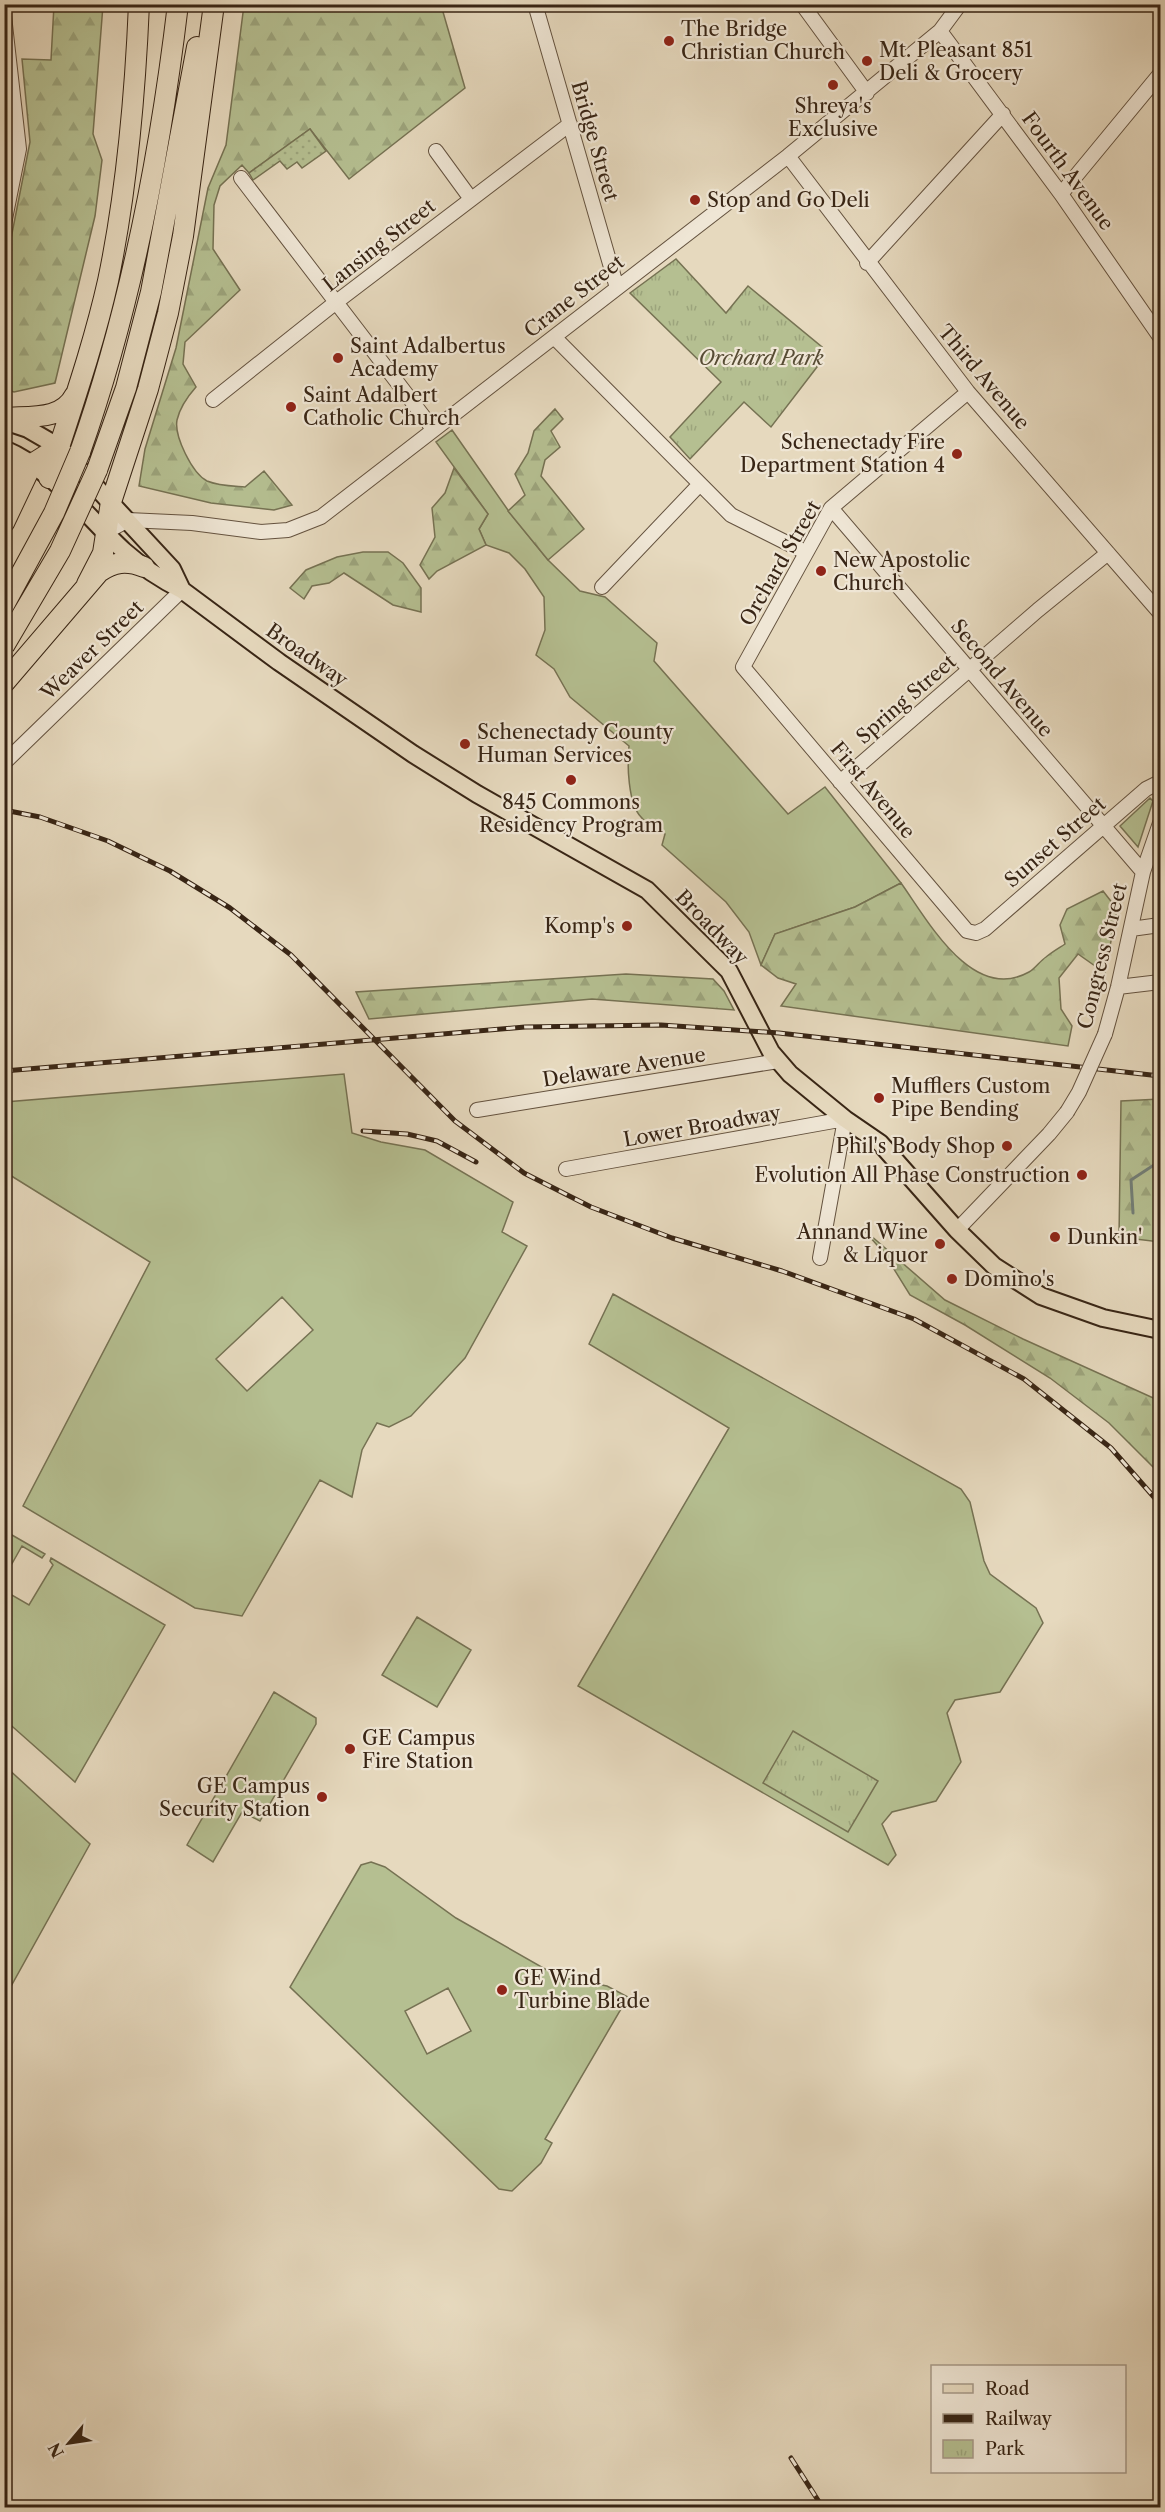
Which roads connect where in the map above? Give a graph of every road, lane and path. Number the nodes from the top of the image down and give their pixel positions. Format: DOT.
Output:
graph roads {
  1 [pos="139,4"];
  2 [pos="176,4"];
  3 [pos="205,4"];
  4 [pos="214,4"];
  5 [pos="535,4"];
  6 [pos="802,4"];
  7 [pos="960,4"];
  8 [pos="4,16"];
  9 [pos="940,31"];
  10 [pos="1161,74"];
  11 [pos="867,93"];
  12 [pos="1003,114"];
  13 [pos="570,124"];
  14 [pos="4,148"];
  15 [pos="19,149"];
  16 [pos="436,151"];
  17 [pos="788,156"];
  18 [pos="241,178"];
  19 [pos="1061,194"];
  20 [pos="471,199"];
  21 [pos="4,224"];
  22 [pos="867,263"];
  23 [pos="617,288"];
  24 [pos="335,303"];
  25 [pos="554,337"];
  26 [pos="1161,337"];
  27 [pos="82,375"];
  28 [pos="968,392"];
  29 [pos="213,400"];
  30 [pos="4,419"];
  31 [pos="433,429"];
  32 [pos="59,447"];
  33 [pos="4,451"];
  34 [pos="32,464"];
  35 [pos="50,478"];
  36 [pos="699,485"];
  37 [pos="16,498"];
  38 [pos="111,502"];
  39 [pos="831,508"];
  40 [pos="128,520"];
  41 [pos="4,523"];
  42 [pos="106,532"];
  43 [pos="805,552"];
  44 [pos="1108,553"];
  45 [pos="144,567"];
  46 [pos="87,584"];
  47 [pos="602,587"];
  48 [pos="182,590"];
  49 [pos="4,605"];
  50 [pos="1161,614"];
  51 [pos="4,646"];
  52 [pos="743,667"];
  53 [pos="969,670"];
  54 [pos="4,683"];
  55 [pos="4,763"];
  56 [pos="840,782"];
  57 [pos="1161,782"];
  58 [pos="1161,823"];
  59 [pos="1102,826"];
  60 [pos="1143,872"];
  61 [pos="1161,925"];
  62 [pos="1131,929"];
  63 [pos="976,933"];
  64 [pos="1161,982"];
  65 [pos="1119,987"];
  66 [pos="778,1061"];
  67 [pos="477,1110"];
  68 [pos="846,1119"];
  69 [pos="566,1168"];
  70 [pos="957,1230"];
  71 [pos="820,1258"];
  72 [pos="1161,1330"];
  1 -- 27 [label="highway"];
  2 -- 49 [label="highway, bridge"];
  3 -- 51 [label="highway, bridge"];
  4 -- 38 [label="highway"];
  5 -- 13 [label="street, Bridge Street"];
  6 -- 11 [label="street"];
  7 -- 9 [label="street, Crane Street"];
  8 -- 15 [label="street"];
  9 -- 11 [label="street, Crane Street"];
  9 -- 12 [label="street, Fourth Avenue"];
  10 -- 19 [label="street"];
  11 -- 17 [label="street, Crane Street"];
  12 -- 19 [label="street, Fourth Avenue"];
  12 -- 22 [label="street"];
  13 -- 20 [label="street, Lansing Street"];
  13 -- 23 [label="street, Bridge Street"];
  14 -- 15 [label="street"];
  15 -- 21 [label="street"];
  16 -- 20 [label="street"];
  17 -- 22 [label="street, Third Avenue"];
  17 -- 23 [label="street, Crane Street"];
  18 -- 24 [label="street"];
  19 -- 26 [label="street, Fourth Avenue"];
  20 -- 24 [label="street, Lansing Street"];
  22 -- 28 [label="street, Third Avenue"];
  23 -- 25 [label="street, Crane Street"];
  24 -- 29 [label="street, Lansing Street"];
  24 -- 31 [label="street"];
  25 -- 31 [label="street, Crane Street"];
  25 -- 36 [label="street"];
  27 -- 30 [label="highway"];
  27 -- 32 [label="highway"];
  28 -- 39 [label="street, Orchard Street"];
  28 -- 44 [label="street, Third Avenue"];
  30 -- 32 [label="main road, Broadway"];
  31 -- 40 [label="street, Crane Street"];
  32 -- 34 [label="highway"];
  32 -- 35 [label="highway"];
  32 -- 38 [label="main road, Broadway"];
  33 -- 34 [label="main road, Broadway"];
  33 -- 37 [label="highway"];
  34 -- 35 [label="main road, Broadway"];
  34 -- 37 [label="highway"];
  35 -- 42 [label="main road, Broadway"];
  36 -- 43 [label="street"];
  36 -- 47 [label="street"];
  37 -- 41 [label="highway"];
  38 -- 40 [label="main road, Broadway"];
  38 -- 42 [label="highway"];
  39 -- 43 [label="street, Orchard Street"];
  39 -- 53 [label="street, Second Avenue"];
  40 -- 42 [label="street"];
  40 -- 48 [label="main road, Broadway"];
  42 -- 45 [label="main road, Broadway"];
  42 -- 46 [label="highway"];
  43 -- 52 [label="street, Orchard Street"];
  44 -- 50 [label="street, Third Avenue"];
  44 -- 53 [label="street, Spring Street"];
  45 -- 46 [label="highway"];
  45 -- 48 [label="main road, Broadway"];
  46 -- 54 [label="highway"];
  48 -- 55 [label="street, Weaver Street"];
  48 -- 66 [label="main road, Broadway"];
  52 -- 56 [label="street, First Avenue"];
  53 -- 56 [label="street, Spring Street"];
  53 -- 59 [label="street, Second Avenue"];
  56 -- 63 [label="street, First Avenue"];
  57 -- 59 [label="street, Sunset Street"];
  58 -- 60 [label="street, Congress Street"];
  59 -- 60 [label="street, Second Avenue"];
  59 -- 63 [label="street, Sunset Street"];
  60 -- 62 [label="street, Congress Street"];
  61 -- 62 [label="street"];
  62 -- 65 [label="street, Congress Street"];
  64 -- 65 [label="street"];
  65 -- 70 [label="street, Congress Street, bridge"];
  66 -- 67 [label="street, Delaware Avenue"];
  66 -- 68 [label="main road, Broadway"];
  68 -- 69 [label="street, Lower Broadway"];
  68 -- 70 [label="main road, Broadway"];
  68 -- 71 [label="street"];
  70 -- 72 [label="main road, Broadway"];
}
